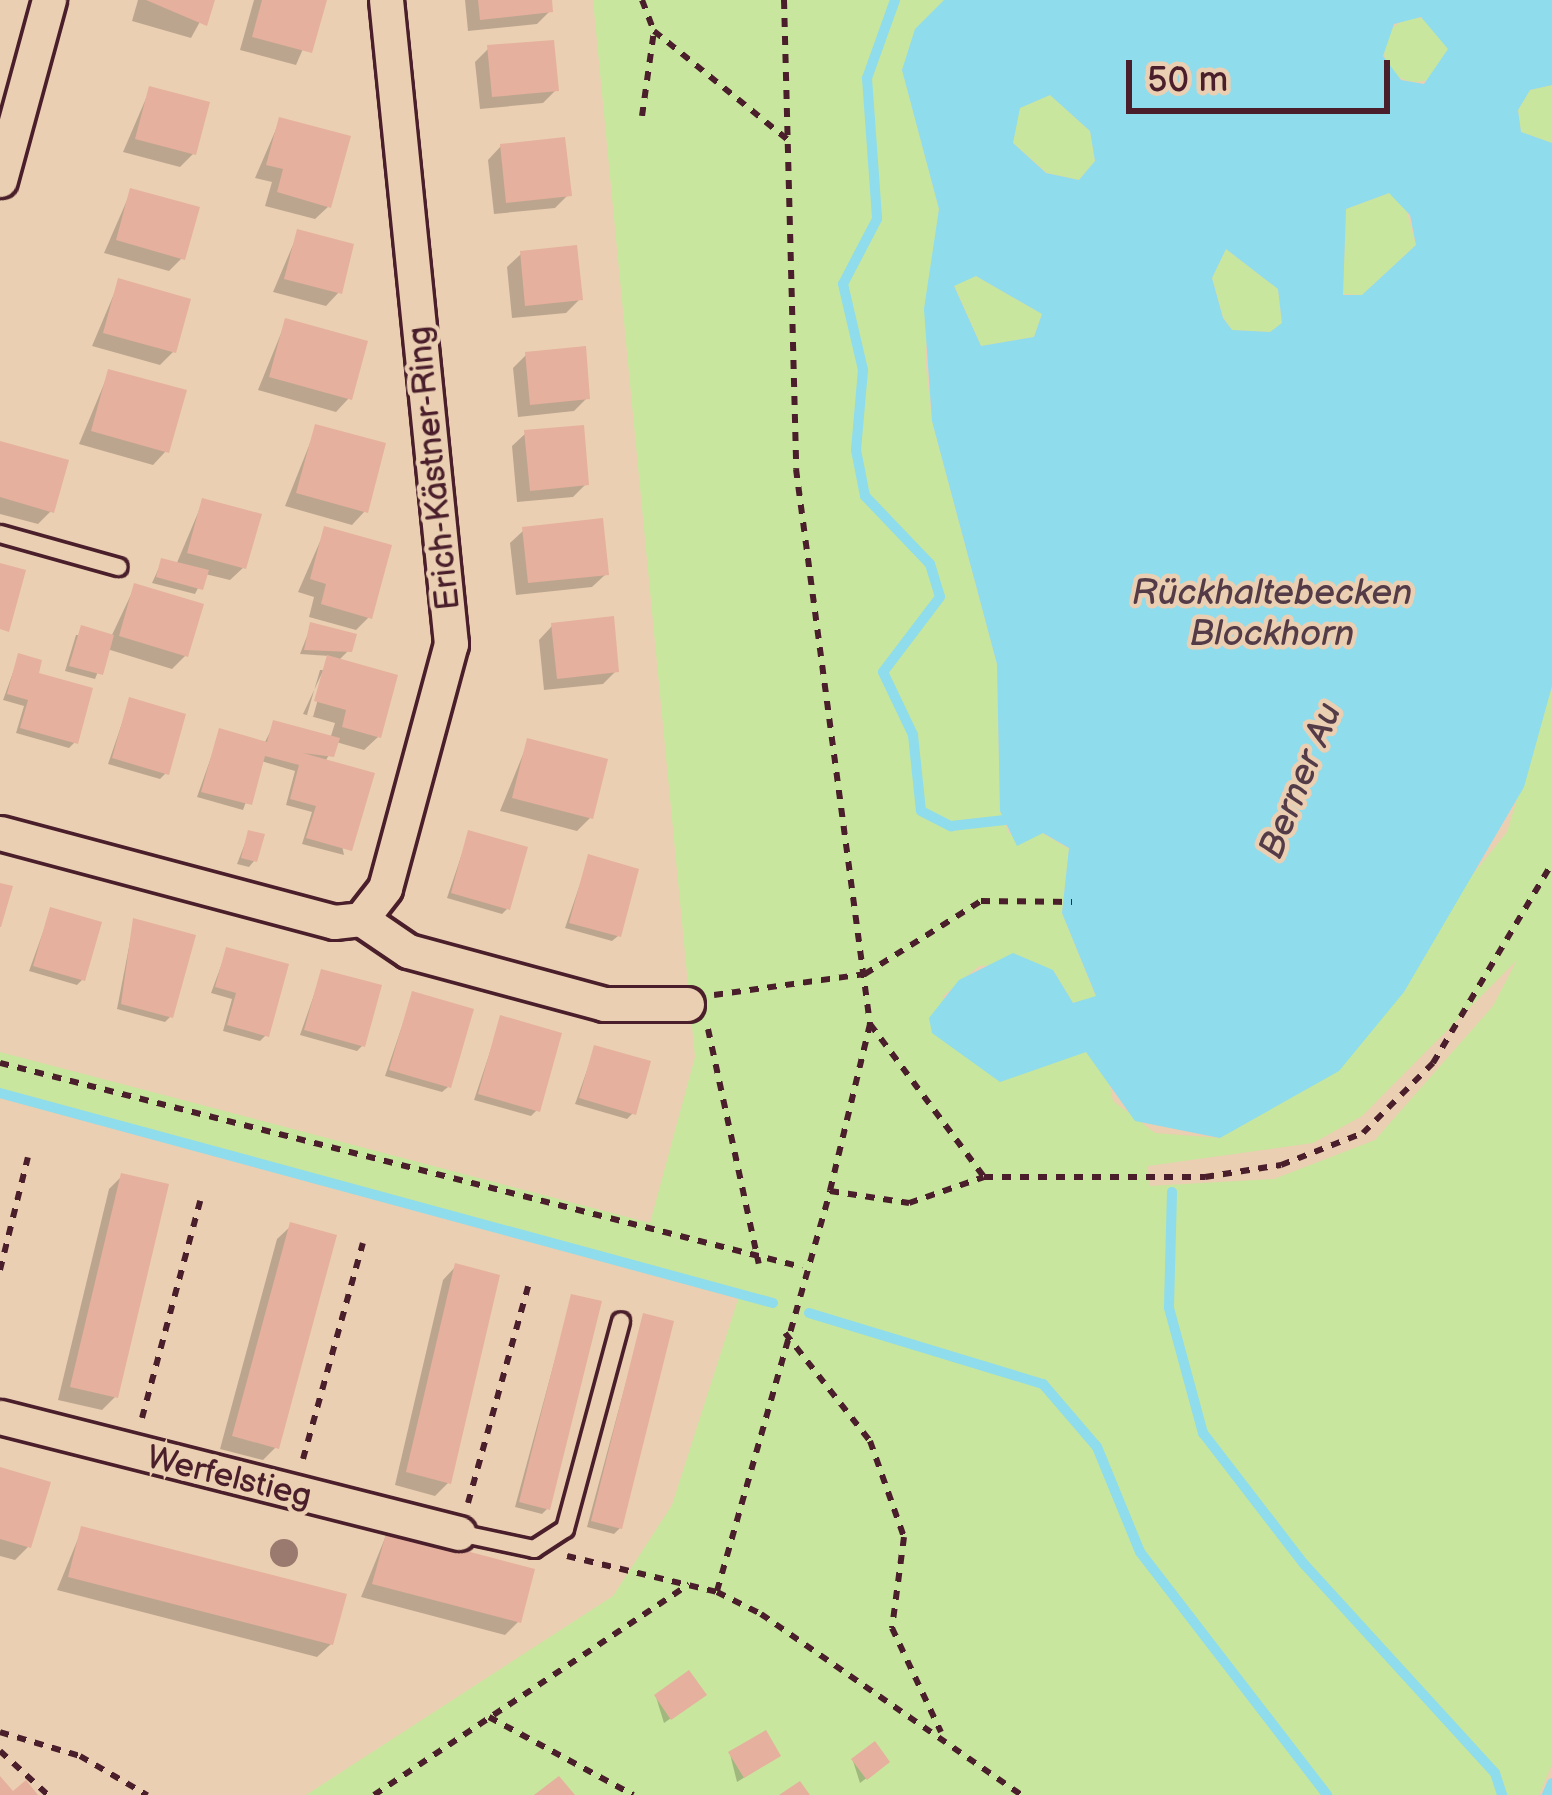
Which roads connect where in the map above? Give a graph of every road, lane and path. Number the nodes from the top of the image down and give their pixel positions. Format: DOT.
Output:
graph roads {
  1 [pos="49,0"];
  2 [pos="386,0"];
  3 [pos="643,0"];
  4 [pos="784,0"];
  5 [pos="654,31"];
  6 [pos="642,116"];
  7 [pos="788,140"];
  8 [pos="0,180"];
  9 [pos="0,534"];
  10 [pos="118,567"];
  11 [pos="0,833"];
  12 [pos="1552,863"];
  13 [pos="1072,902"];
  14 [pos="361,919"];
  15 [pos="865,974"];
  16 [pos="687,1004"];
  17 [pos="870,1024"];
  18 [pos="0,1063"];
  19 [pos="28,1157"];
  20 [pos="984,1177"];
  21 [pos="830,1190"];
  22 [pos="200,1201"];
  23 [pos="363,1243"];
  24 [pos="759,1264"];
  25 [pos="802,1267"];
  26 [pos="0,1270"];
  27 [pos="528,1286"];
  28 [pos="620,1321"];
  29 [pos="785,1333"];
  30 [pos="0,1417"];
  31 [pos="132,1455"];
  32 [pos="293,1494"];
  33 [pos="459,1533"];
  34 [pos="534,1549"];
  35 [pos="689,1584"];
  36 [pos="717,1592"];
  37 [pos="488,1717"];
  38 [pos="0,1732"];
  39 [pos="941,1733"];
  40 [pos="0,1751"];
  41 [pos="48,1795"];
  42 [pos="147,1795"];
  43 [pos="374,1795"];
  44 [pos="633,1795"];
  45 [pos="1021,1795"];
  1 -- 8 [label="street"];
  2 -- 14 [label="street, Erich-Kästner-Ring"];
  3 -- 5 [label="path"];
  4 -- 7 [label="path"];
  5 -- 6 [label="path"];
  5 -- 7 [label="path"];
  7 -- 15 [label="path"];
  9 -- 10 [label="lane"];
  11 -- 14 [label="street"];
  12 -- 20 [label="path"];
  13 -- 15 [label="path"];
  14 -- 16 [label="street"];
  15 -- 16 [label="path"];
  15 -- 17 [label="path"];
  16 -- 24 [label="path"];
  17 -- 20 [label="path"];
  17 -- 21 [label="path"];
  18 -- 24 [label="path"];
  19 -- 26 [label="path"];
  20 -- 21 [label="path"];
  21 -- 25 [label="path"];
  22 -- 31 [label="path"];
  23 -- 32 [label="path"];
  24 -- 25 [label="path"];
  25 -- 29 [label="path"];
  27 -- 33 [label="path"];
  28 -- 34 [label="lane"];
  29 -- 36 [label="path"];
  29 -- 39 [label="path"];
  30 -- 31 [label="street, Werfelstieg"];
  31 -- 32 [label="street, Werfelstieg"];
  32 -- 33 [label="street, Werfelstieg"];
  33 -- 34 [label="lane"];
  34 -- 35 [label="path"];
  35 -- 36 [label="path"];
  35 -- 37 [label="path"];
  36 -- 39 [label="path"];
  37 -- 43 [label="path"];
  37 -- 44 [label="path"];
  38 -- 42 [label="path"];
  39 -- 45 [label="path"];
  40 -- 41 [label="path"];
}
